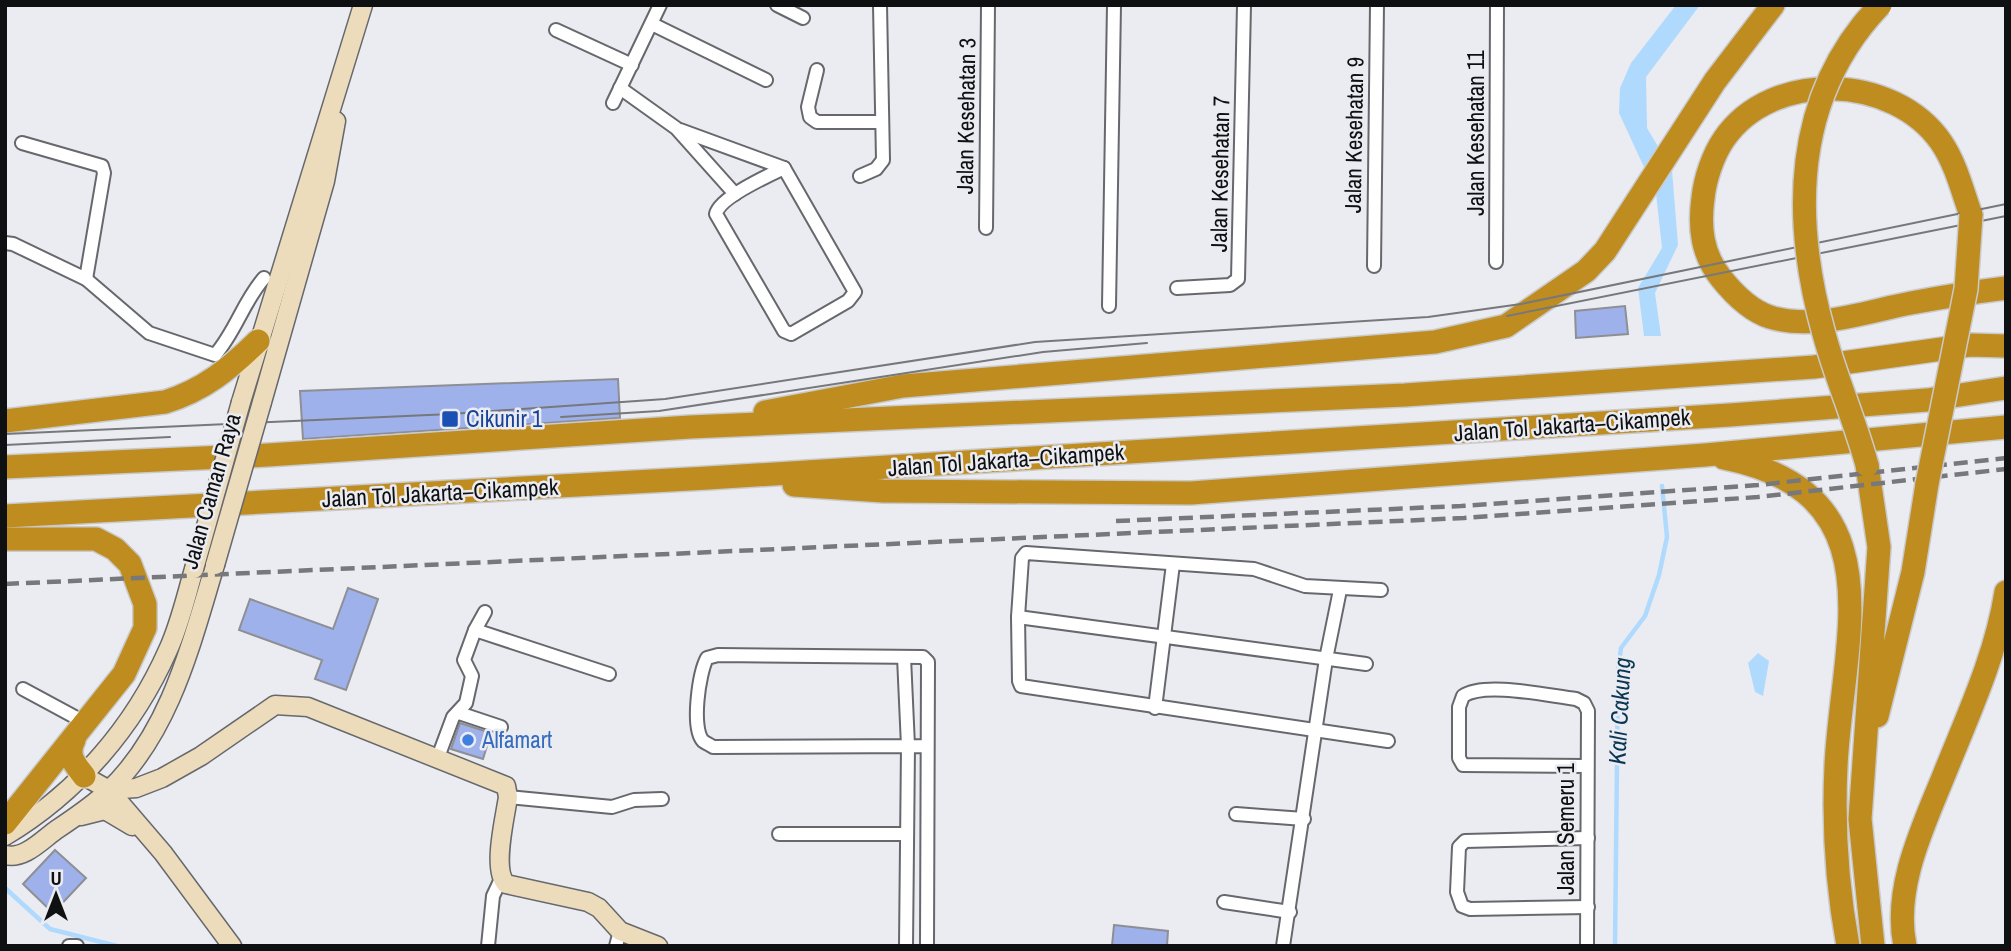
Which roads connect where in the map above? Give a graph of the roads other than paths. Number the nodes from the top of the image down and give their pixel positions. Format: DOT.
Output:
graph roads {
  1 [pos="363,5"];
  2 [pos="660,5"];
  3 [pos="777,5"];
  4 [pos="880,5"];
  5 [pos="988,5"];
  6 [pos="1114,5"];
  7 [pos="1244,5"];
  8 [pos="1377,5"];
  9 [pos="1497,5"];
  10 [pos="1759,5"];
  11 [pos="1773,5"];
  12 [pos="1880,5"];
  13 [pos="803,18"];
  14 [pos="652,24"];
  15 [pos="556,30"];
  16 [pos="632,65"];
  17 [pos="817,71"];
  18 [pos="1717,78"];
  19 [pos="766,80"];
  20 [pos="620,88"];
  21 [pos="613,103"];
  22 [pos="882,122"];
  23 [pos="676,128"];
  24 [pos="22,143"];
  25 [pos="784,168"];
  26 [pos="860,176"];
  27 [pos="316,179"];
  28 [pos="735,194"];
  29 [pos="986,228"];
  30 [pos="5,243"];
  31 [pos="1496,262"];
  32 [pos="1374,266"];
  33 [pos="264,278"];
  34 [pos="86,279"];
  35 [pos="1177,288"];
  36 [pos="2006,288"];
  37 [pos="1109,306"];
  38 [pos="2006,334"];
  39 [pos="258,341"];
  40 [pos="1970,345"];
  41 [pos="2006,346"];
  42 [pos="2001,391"];
  43 [pos="5,421"];
  44 [pos="690,427"];
  45 [pos="2006,427"];
  46 [pos="1705,455"];
  47 [pos="5,467"];
  48 [pos="708,478"];
  49 [pos="5,516"];
  50 [pos="5,539"];
  51 [pos="1173,564"];
  52 [pos="1340,590"];
  53 [pos="1381,590"];
  54 [pos="2006,592"];
  55 [pos="485,612"];
  56 [pos="1018,617"];
  57 [pos="475,630"];
  58 [pos="1163,639"];
  59 [pos="904,657"];
  60 [pos="1326,659"];
  61 [pos="1366,664"];
  62 [pos="609,674"];
  63 [pos="23,689"];
  64 [pos="1155,708"];
  65 [pos="459,713"];
  66 [pos="502,727"];
  67 [pos="1317,731"];
  68 [pos="80,732"];
  69 [pos="1388,741"];
  70 [pos="908,746"];
  71 [pos="926,746"];
  72 [pos="437,760"];
  73 [pos="1587,766"];
  74 [pos="84,776"];
  75 [pos="1861,784"];
  76 [pos="109,790"];
  77 [pos="508,797"];
  78 [pos="662,799"];
  79 [pos="1236,814"];
  80 [pos="71,819"];
  81 [pos="1304,819"];
  82 [pos="5,823"];
  83 [pos="779,834"];
  84 [pos="907,834"];
  85 [pos="5,836"];
  86 [pos="1588,838"];
  87 [pos="163,853"];
  88 [pos="5,855"];
  89 [pos="501,878"];
  90 [pos="1224,902"];
  91 [pos="1588,907"];
  92 [pos="1290,912"];
  93 [pos="618,938"];
  94 [pos="232,946"];
  95 [pos="488,946"];
  96 [pos="658,946"];
  97 [pos="906,946"];
  98 [pos="927,946"];
  99 [pos="1283,946"];
  100 [pos="1587,946"];
  101 [pos="1848,946"];
  102 [pos="1872,946"];
  103 [pos="1905,946"];
  1 -- 27 [label="main road, Jalan Caman Raya"];
  2 -- 14 [label="street"];
  3 -- 13 [label="street"];
  4 -- 22 [label="street"];
  5 -- 29 [label="street, Jalan Kesehatan 3"];
  6 -- 37 [label="street"];
  7 -- 35 [label="street, Jalan Kesehatan 7"];
  8 -- 32 [label="street, Jalan Kesehatan 9"];
  9 -- 31 [label="street, Jalan Kesehatan 11"];
  10 -- 18 [label="highway"];
  11 -- 18 [label="highway"];
  12 -- 75 [label="highway, bridge"];
  14 -- 16 [label="street"];
  14 -- 19 [label="street"];
  15 -- 16 [label="street"];
  16 -- 20 [label="street"];
  17 -- 22 [label="street"];
  18 -- 44 [label="highway"];
  20 -- 21 [label="street"];
  20 -- 23 [label="street"];
  22 -- 26 [label="street"];
  23 -- 25 [label="street"];
  23 -- 28 [label="street"];
  24 -- 34 [label="street"];
  25 -- 28 [label="street"];
  25 -- 28 [label="street"];
  27 -- 39 [label="main road, Jalan Caman Raya"];
  27 -- 76 [label="main road, Jalan Caman Raya, bridge"];
  30 -- 34 [label="street"];
  33 -- 34 [label="street"];
  36 -- 75 [label="highway, bridge"];
  38 -- 40 [label="highway"];
  39 -- 43 [label="highway"];
  39 -- 74 [label="main road, Jalan Caman Raya, bridge"];
  40 -- 41 [label="highway, Jalan Tol Jakarta–Cikampek"];
  40 -- 44 [label="highway, Jalan Tol Jakarta–Cikampek"];
  42 -- 48 [label="highway, Jalan Tol Jakarta–Cikampek"];
  44 -- 47 [label="highway, Jalan Tol Jakarta–Cikampek"];
  45 -- 46 [label="highway"];
  46 -- 48 [label="highway"];
  46 -- 101 [label="highway"];
  48 -- 49 [label="highway, Jalan Tol Jakarta–Cikampek"];
  50 -- 68 [label="highway"];
  51 -- 52 [label="street"];
  51 -- 56 [label="street"];
  51 -- 58 [label="street"];
  52 -- 53 [label="street"];
  52 -- 60 [label="street"];
  54 -- 103 [label="highway"];
  55 -- 57 [label="street"];
  56 -- 58 [label="street"];
  56 -- 64 [label="street"];
  57 -- 62 [label="street"];
  57 -- 65 [label="street"];
  58 -- 60 [label="street"];
  58 -- 64 [label="street"];
  59 -- 70 [label="street"];
  59 -- 70 [label="street"];
  59 -- 71 [label="street"];
  60 -- 61 [label="street"];
  60 -- 67 [label="street"];
  63 -- 68 [label="street"];
  64 -- 67 [label="street"];
  65 -- 66 [label="street"];
  65 -- 72 [label="street"];
  67 -- 69 [label="street"];
  67 -- 81 [label="street"];
  68 -- 74 [label="highway"];
  68 -- 82 [label="highway"];
  70 -- 71 [label="street"];
  70 -- 84 [label="street"];
  71 -- 98 [label="street"];
  72 -- 76 [label="main road"];
  72 -- 77 [label="main road"];
  73 -- 73 [label="street, Jalan Semeru 1"];
  73 -- 86 [label="street, Jalan Semeru 1"];
  74 -- 76 [label="main road"];
  74 -- 85 [label="main road, Jalan Caman Raya"];
  75 -- 102 [label="highway"];
  76 -- 80 [label="main road, Jalan Caman Raya"];
  76 -- 87 [label="main road"];
  77 -- 78 [label="street"];
  77 -- 89 [label="main road"];
  79 -- 81 [label="street"];
  80 -- 87 [label="main road"];
  80 -- 88 [label="main road, Jalan Caman Raya"];
  81 -- 92 [label="street"];
  83 -- 84 [label="street"];
  84 -- 97 [label="street"];
  86 -- 91 [label="street, Jalan Semeru 1"];
  86 -- 91 [label="street"];
  87 -- 94 [label="main road"];
  89 -- 93 [label="main road"];
  89 -- 95 [label="street"];
  90 -- 92 [label="street"];
  91 -- 100 [label="street, Jalan Semeru 1"];
  92 -- 99 [label="street"];
  93 -- 96 [label="main road"];
}
